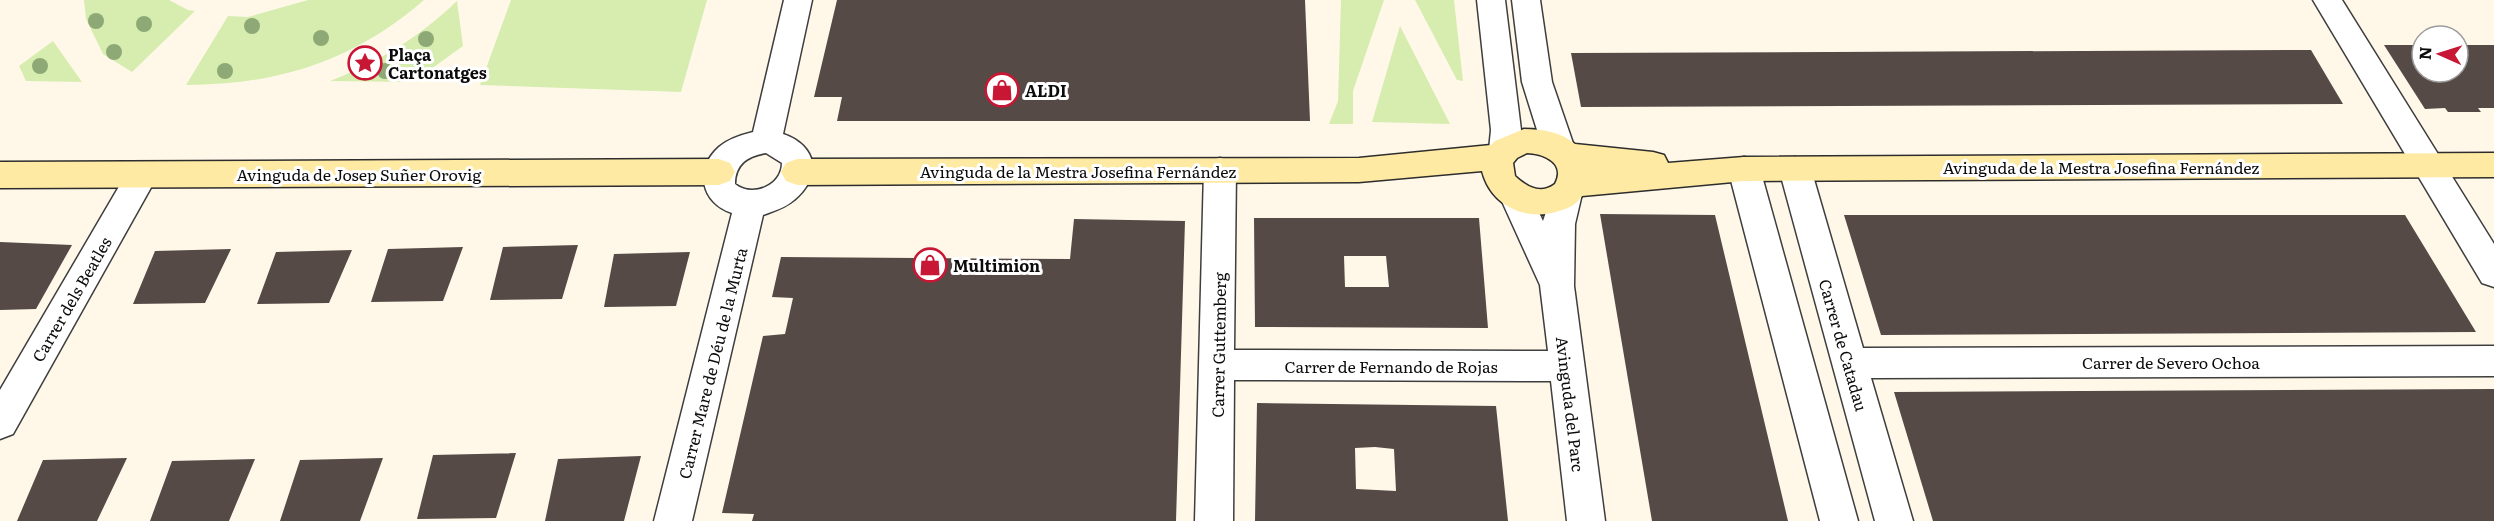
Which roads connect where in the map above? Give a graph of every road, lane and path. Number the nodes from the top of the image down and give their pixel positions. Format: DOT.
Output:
graph roads {
  1 [pos="798,0"];
  2 [pos="1491,0"];
  3 [pos="1526,0"];
  4 [pos="2327,0"];
  5 [pos="765,141"];
  6 [pos="2428,165"];
  7 [pos="2494,165"];
  8 [pos="1744,169"];
  9 [pos="1795,169"];
  10 [pos="1220,170"];
  11 [pos="1566,171"];
  12 [pos="719,172"];
  13 [pos="797,172"];
  14 [pos="1505,172"];
  15 [pos="0,175"];
  16 [pos="142,175"];
  17 [pos="750,204"];
  18 [pos="2494,273"];
  19 [pos="1557,286"];
  20 [pos="2494,361"];
  21 [pos="1848,363"];
  22 [pos="1217,365"];
  23 [pos="1565,366"];
  24 [pos="0,423"];
  25 [pos="673,521"];
  26 [pos="1214,521"];
  27 [pos="1586,521"];
  28 [pos="1839,521"];
  29 [pos="1893,521"];
  1 -- 5 [label="street"];
  2 -- 14 [label="street"];
  3 -- 11 [label="street"];
  4 -- 6 [label="street"];
  5 -- 12 [label="street"];
  5 -- 13 [label="street"];
  6 -- 7 [label="street, Avinguda de la Mestra Josefina Fernández"];
  6 -- 9 [label="street, Avinguda de la Mestra Josefina Fernández"];
  6 -- 18 [label="street"];
  8 -- 9 [label="street, Avinguda de la Mestra Josefina Fernández"];
  8 -- 11 [label="street, Avinguda de la Mestra Josefina Fernández"];
  8 -- 28 [label="street"];
  9 -- 21 [label="street, Carrer de Catadau"];
  10 -- 13 [label="street, Avinguda de la Mestra Josefina Fernández"];
  10 -- 14 [label="street, Avinguda de la Mestra Josefina Fernández"];
  10 -- 22 [label="street, Carrer Guttemberg"];
  11 -- 14 [label="street"];
  11 -- 14 [label="street"];
  11 -- 19 [label="street, Avinguda del Parc"];
  12 -- 16 [label="street, Avinguda de Josep Suñer Orovig"];
  12 -- 17 [label="street"];
  13 -- 17 [label="street"];
  14 -- 19 [label="street, Avinguda del Parc"];
  15 -- 16 [label="street, Avinguda de Josep Suñer Orovig"];
  16 -- 24 [label="street, Carrer dels Beatles"];
  17 -- 25 [label="street, Carrer Mare de Déu de la Murta"];
  19 -- 23 [label="street, Avinguda del Parc"];
  20 -- 21 [label="street, Carrer de Severo Ochoa"];
  21 -- 29 [label="street, Carrer de Catadau"];
  22 -- 23 [label="street, Carrer de Fernando de Rojas"];
  22 -- 26 [label="street, Carrer Guttemberg"];
  23 -- 27 [label="street, Avinguda del Parc"];
}
